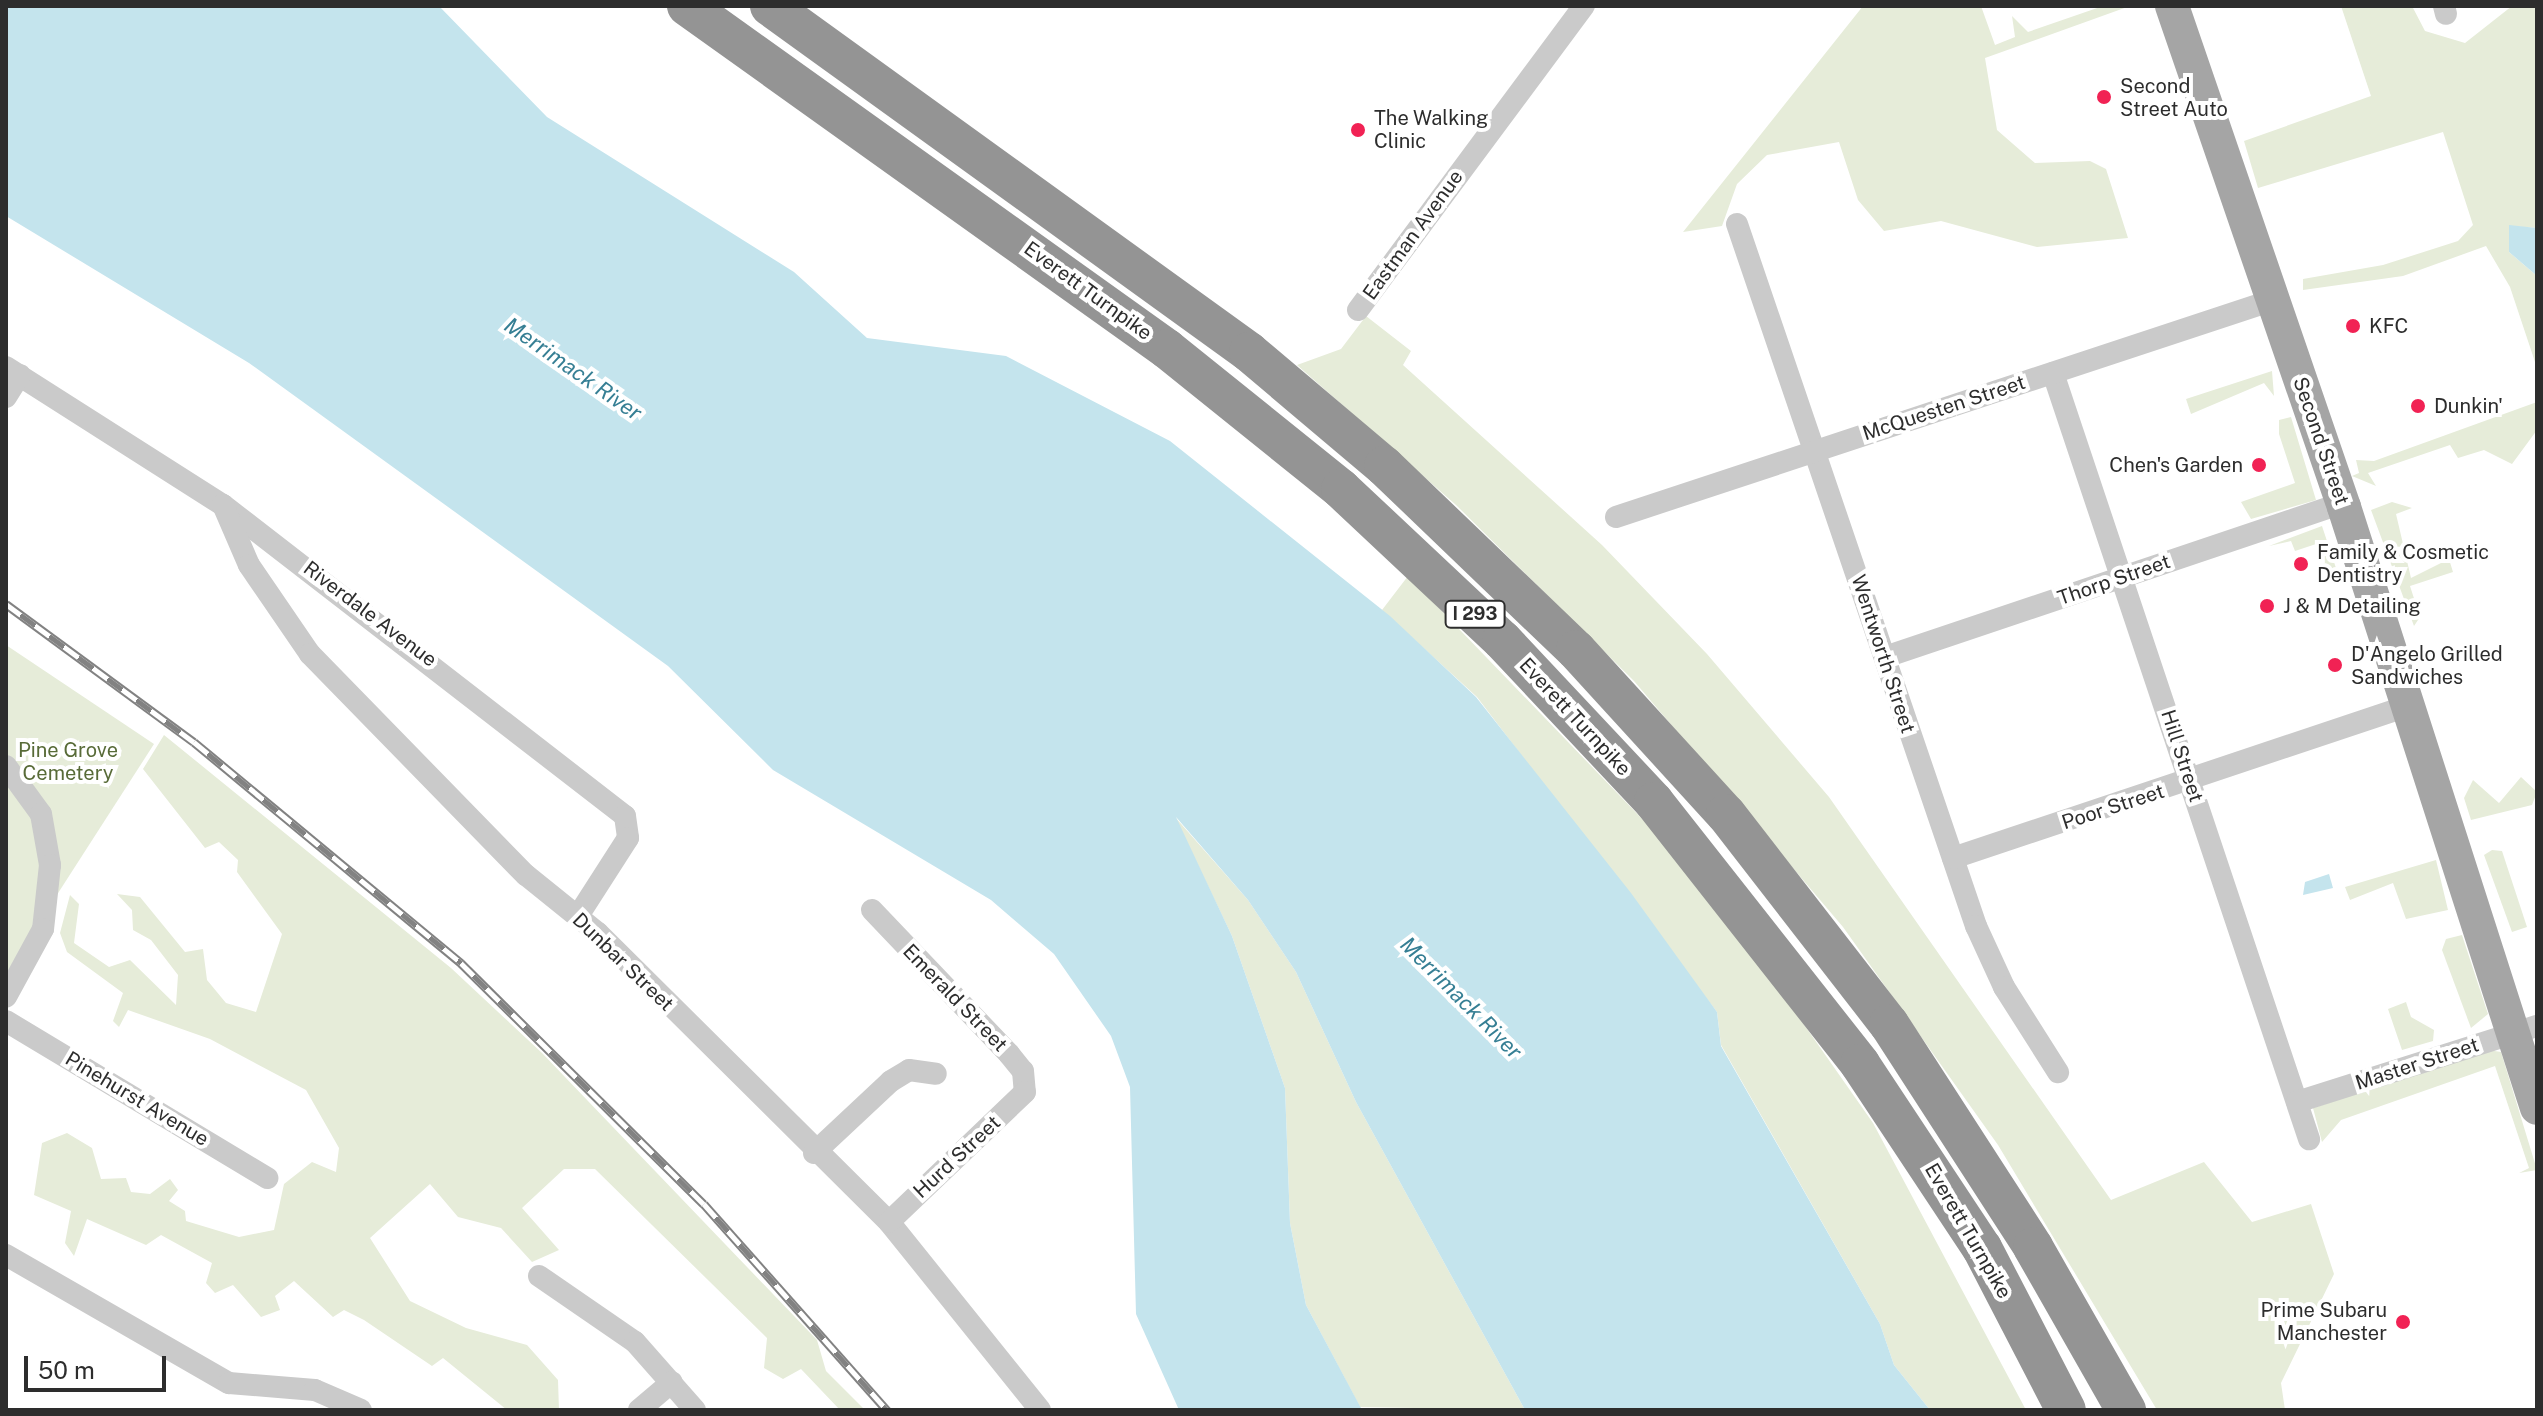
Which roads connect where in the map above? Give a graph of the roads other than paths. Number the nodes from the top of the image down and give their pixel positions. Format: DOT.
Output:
graph roads {
  1 [pos="687,6"];
  2 [pos="770,6"];
  3 [pos="1584,6"];
  4 [pos="2172,6"];
  5 [pos="1737,224"];
  6 [pos="2273,300"];
  7 [pos="1358,310"];
  8 [pos="13,371"];
  9 [pos="2053,373"];
  10 [pos="6,397"];
  11 [pos="1813,452"];
  12 [pos="2343,503"];
  13 [pos="223,505"];
  14 [pos="1616,517"];
  15 [pos="2124,577"];
  16 [pos="1885,657"];
  17 [pos="2408,706"];
  18 [pos="6,766"];
  19 [pos="2191,782"];
  20 [pos="1953,858"];
  21 [pos="872,910"];
  22 [pos="578,916"];
  23 [pos="6,997"];
  24 [pos="6,1021"];
  25 [pos="2525,1030"];
  26 [pos="2058,1072"];
  27 [pos="936,1074"];
  28 [pos="1025,1092"];
  29 [pos="2297,1102"];
  30 [pos="2537,1108"];
  31 [pos="2309,1139"];
  32 [pos="814,1153"];
  33 [pos="267,1178"];
  34 [pos="889,1222"];
  35 [pos="1982,1248"];
  36 [pos="6,1255"];
  37 [pos="539,1276"];
  38 [pos="672,1382"];
  39 [pos="264,1399"];
  40 [pos="361,1410"];
  41 [pos="639,1410"];
  42 [pos="695,1410"];
  43 [pos="1040,1410"];
  44 [pos="2059,1410"];
  45 [pos="2066,1410"];
  46 [pos="2126,1410"];
  1 -- 35 [label="highway, Everett Turnpike / I 293"];
  2 -- 46 [label="highway, I 293"];
  3 -- 7 [label="street, Eastman Avenue"];
  4 -- 6 [label="main road, Second Street"];
  5 -- 11 [label="street, Wentworth Street"];
  6 -- 9 [label="street, McQuesten Street"];
  6 -- 12 [label="main road, Second Street"];
  8 -- 10 [label="street"];
  8 -- 13 [label="street, Riverdale Avenue"];
  9 -- 11 [label="street, McQuesten Street"];
  9 -- 15 [label="street, Hill Street"];
  11 -- 14 [label="street, McQuesten Street"];
  11 -- 16 [label="street, Wentworth Street"];
  12 -- 15 [label="street, Thorp Street"];
  12 -- 17 [label="main road, Second Street"];
  13 -- 22 [label="street, Dunbar Street"];
  13 -- 22 [label="street, Riverdale Avenue"];
  15 -- 16 [label="street, Thorp Street"];
  15 -- 19 [label="street, Hill Street"];
  16 -- 20 [label="street, Wentworth Street"];
  17 -- 19 [label="street, Poor Street"];
  17 -- 25 [label="main road, Second Street"];
  18 -- 23 [label="street"];
  19 -- 20 [label="street, Poor Street"];
  19 -- 29 [label="street, Hill Street"];
  20 -- 26 [label="street, Wentworth Street"];
  21 -- 28 [label="street, Emerald Street"];
  22 -- 32 [label="street, Dunbar Street"];
  24 -- 33 [label="street, Pinehurst Avenue"];
  25 -- 29 [label="street, Master Street"];
  25 -- 30 [label="main road, Second Street"];
  27 -- 32 [label="street"];
  28 -- 34 [label="street, Hurd Street"];
  29 -- 31 [label="street, Hill Street"];
  32 -- 34 [label="street, Dunbar Street"];
  34 -- 43 [label="street, Dunbar Street"];
  35 -- 44 [label="highway"];
  35 -- 45 [label="highway, Everett Turnpike / I 293"];
  36 -- 39 [label="street"];
  37 -- 38 [label="street"];
  38 -- 41 [label="street"];
  38 -- 42 [label="street"];
  39 -- 40 [label="street"];
}
